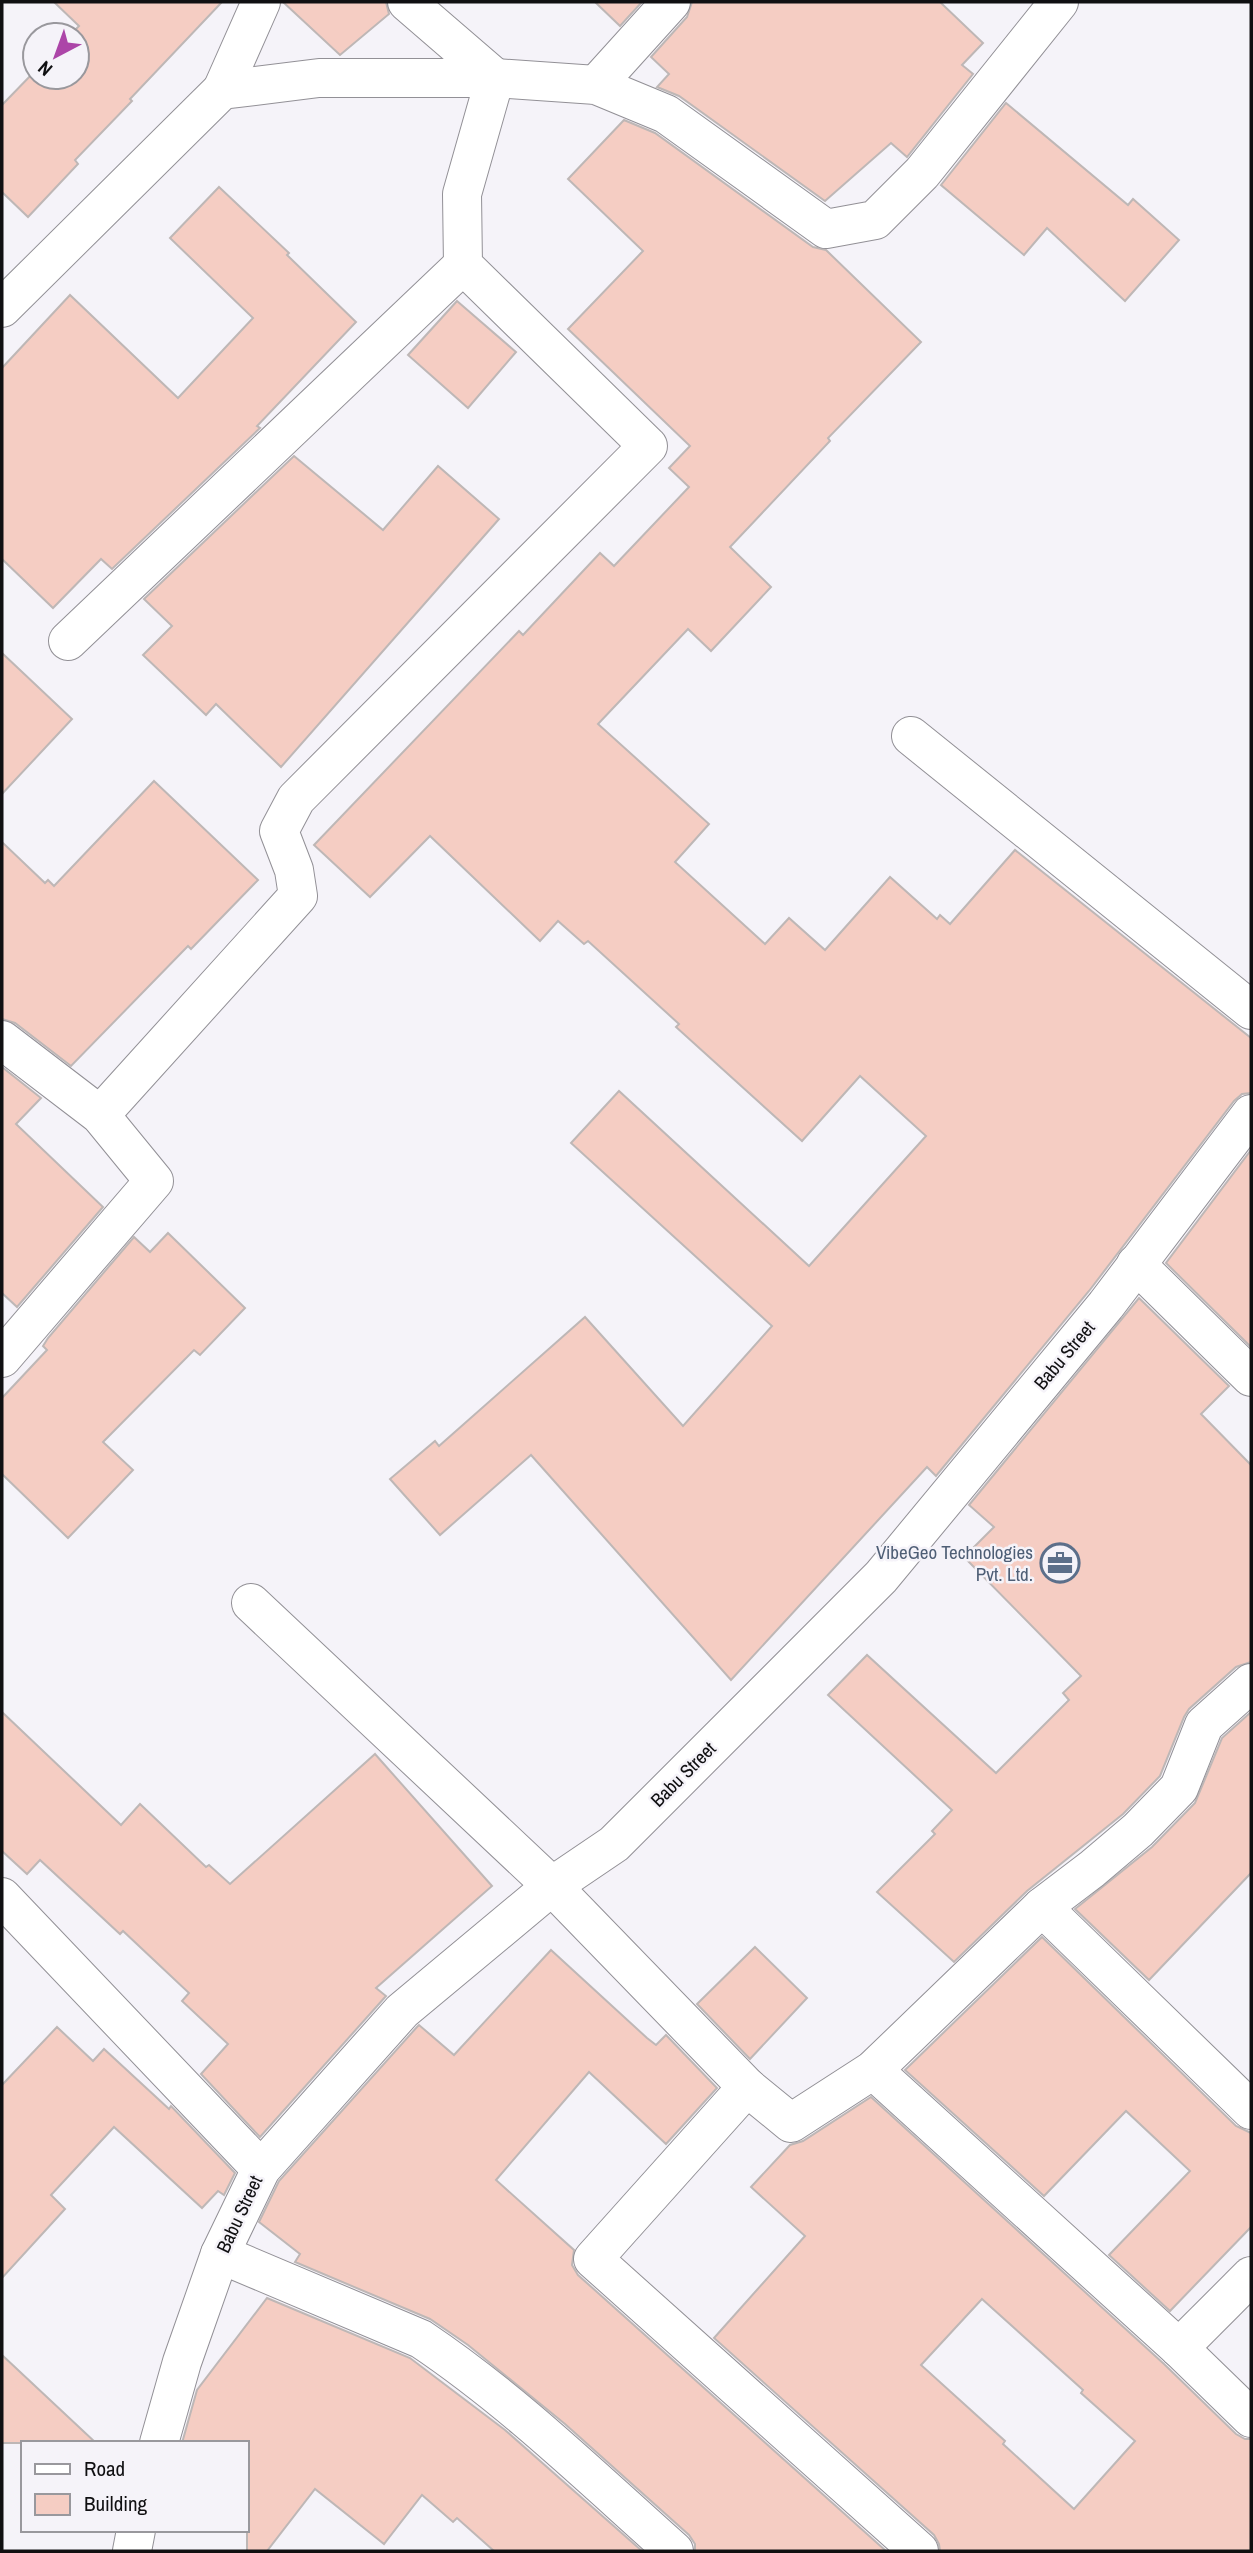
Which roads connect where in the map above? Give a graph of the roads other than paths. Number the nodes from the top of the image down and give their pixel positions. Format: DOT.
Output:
graph roads {
  1 [pos="261,2"];
  2 [pos="407,2"];
  3 [pos="671,2"];
  4 [pos="1059,2"];
  5 [pos="495,78"];
  6 [pos="596,85"];
  7 [pos="222,90"];
  8 [pos="463,264"];
  9 [pos="2,308"];
  10 [pos="68,641"];
  11 [pos="911,736"];
  12 [pos="1251,1010"];
  13 [pos="2,1040"];
  14 [pos="1251,1114"];
  15 [pos="100,1115"];
  16 [pos="1136,1264"];
  17 [pos="2,1358"];
  18 [pos="1251,1377"];
  19 [pos="251,1603"];
  20 [pos="1251,1683"];
  21 [pos="552,1886"];
  22 [pos="2,1897"];
  23 [pos="1042,1907"];
  24 [pos="873,2070"];
  25 [pos="747,2087"];
  26 [pos="1251,2110"];
  27 [pos="261,2169"];
  28 [pos="220,2254"];
  29 [pos="1251,2276"];
  30 [pos="1179,2348"];
  31 [pos="1251,2418"];
  32 [pos="160,2441"];
  33 [pos="136,2532"];
  34 [pos="132,2551"];
  35 [pos="674,2551"];
  36 [pos="919,2551"];
  1 -- 7 [label="street"];
  2 -- 5 [label="street"];
  3 -- 6 [label="street"];
  4 -- 6 [label="street"];
  5 -- 6 [label="street"];
  5 -- 7 [label="street"];
  5 -- 8 [label="street"];
  7 -- 9 [label="street"];
  8 -- 10 [label="street"];
  8 -- 15 [label="street"];
  11 -- 12 [label="street"];
  13 -- 15 [label="street"];
  14 -- 16 [label="street, Babu Street"];
  15 -- 17 [label="street"];
  16 -- 18 [label="street"];
  16 -- 21 [label="street, Babu Street"];
  19 -- 21 [label="street"];
  20 -- 23 [label="street"];
  21 -- 25 [label="street"];
  21 -- 27 [label="street, Babu Street"];
  22 -- 27 [label="street"];
  23 -- 24 [label="street"];
  23 -- 26 [label="street"];
  24 -- 25 [label="street"];
  24 -- 30 [label="street"];
  25 -- 36 [label="street"];
  27 -- 28 [label="street, Babu Street"];
  28 -- 32 [label="street, Babu Street"];
  28 -- 35 [label="street"];
  29 -- 30 [label="street"];
  30 -- 31 [label="street"];
  33 -- 34 [label="street"];
}
